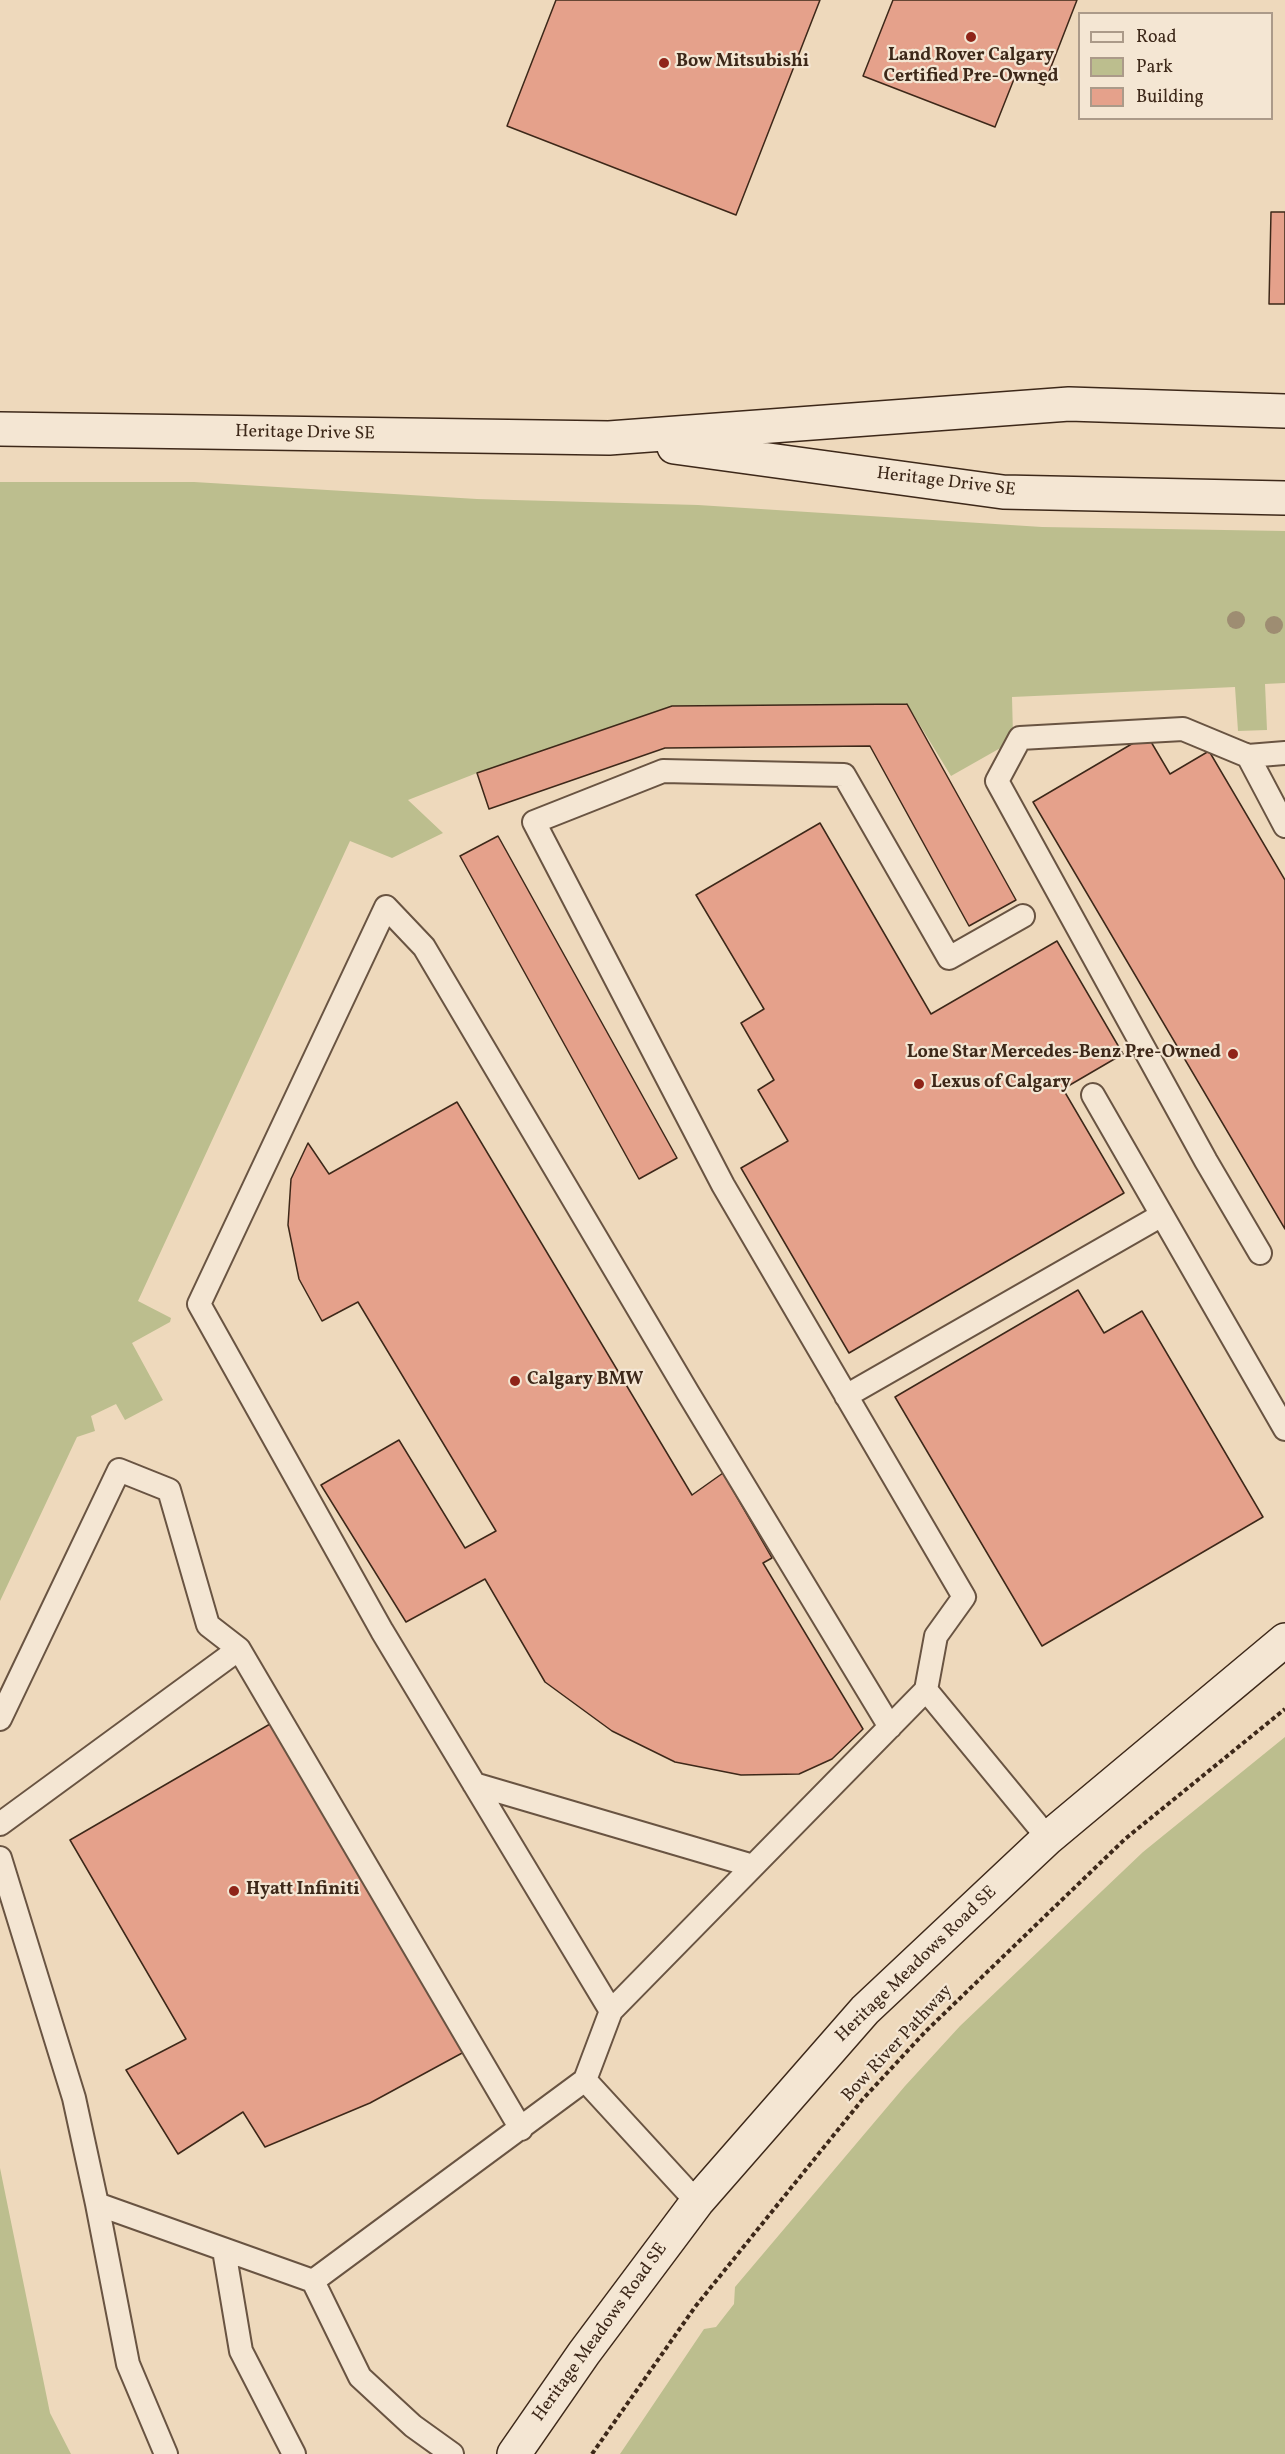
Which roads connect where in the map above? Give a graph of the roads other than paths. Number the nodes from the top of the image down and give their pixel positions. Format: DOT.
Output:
graph roads {
  1 [pos="1285,411"];
  2 [pos="0,429"];
  3 [pos="609,438"];
  4 [pos="1285,498"];
  5 [pos="1285,753"];
  6 [pos="1248,756"];
  7 [pos="1285,826"];
  8 [pos="1023,916"];
  9 [pos="1093,1095"];
  10 [pos="1162,1215"];
  11 [pos="1260,1253"];
  12 [pos="846,1396"];
  13 [pos="1278,1402"];
  14 [pos="1285,1429"];
  15 [pos="1285,1640"];
  16 [pos="239,1648"];
  17 [pos="926,1690"];
  18 [pos="0,1719"];
  19 [pos="890,1727"];
  20 [pos="474,1784"];
  21 [pos="0,1824"];
  22 [pos="1048,1838"];
  23 [pos="0,1858"];
  24 [pos="753,1866"];
  25 [pos="611,2011"];
  26 [pos="585,2080"];
  27 [pos="521,2129"];
  28 [pos="697,2202"];
  29 [pos="97,2204"];
  30 [pos="224,2250"];
  31 [pos="313,2281"];
  32 [pos="166,2454"];
  33 [pos="294,2454"];
  34 [pos="452,2454"];
  35 [pos="514,2454"];
  1 -- 3 [label="main road, Heritage Drive SE"];
  2 -- 3 [label="main road, Heritage Drive SE"];
  3 -- 4 [label="main road, Heritage Drive SE"];
  5 -- 6 [label="lane"];
  6 -- 7 [label="lane"];
  6 -- 11 [label="lane"];
  8 -- 12 [label="lane"];
  9 -- 10 [label="lane"];
  10 -- 12 [label="lane"];
  10 -- 13 [label="lane"];
  12 -- 17 [label="lane"];
  13 -- 14 [label="lane"];
  15 -- 22 [label="main road, Heritage Meadows Road SE"];
  16 -- 18 [label="lane"];
  16 -- 21 [label="lane"];
  16 -- 27 [label="lane"];
  17 -- 19 [label="lane"];
  17 -- 22 [label="lane"];
  19 -- 20 [label="lane"];
  19 -- 24 [label="lane"];
  20 -- 24 [label="lane"];
  20 -- 25 [label="lane"];
  22 -- 28 [label="main road, Heritage Meadows Road SE"];
  23 -- 29 [label="lane"];
  24 -- 25 [label="lane"];
  25 -- 26 [label="lane"];
  26 -- 27 [label="lane"];
  26 -- 28 [label="lane"];
  27 -- 31 [label="lane"];
  28 -- 35 [label="main road, Heritage Meadows Road SE"];
  29 -- 30 [label="lane"];
  29 -- 32 [label="lane"];
  30 -- 31 [label="lane"];
  30 -- 33 [label="lane"];
  31 -- 34 [label="lane"];
}
